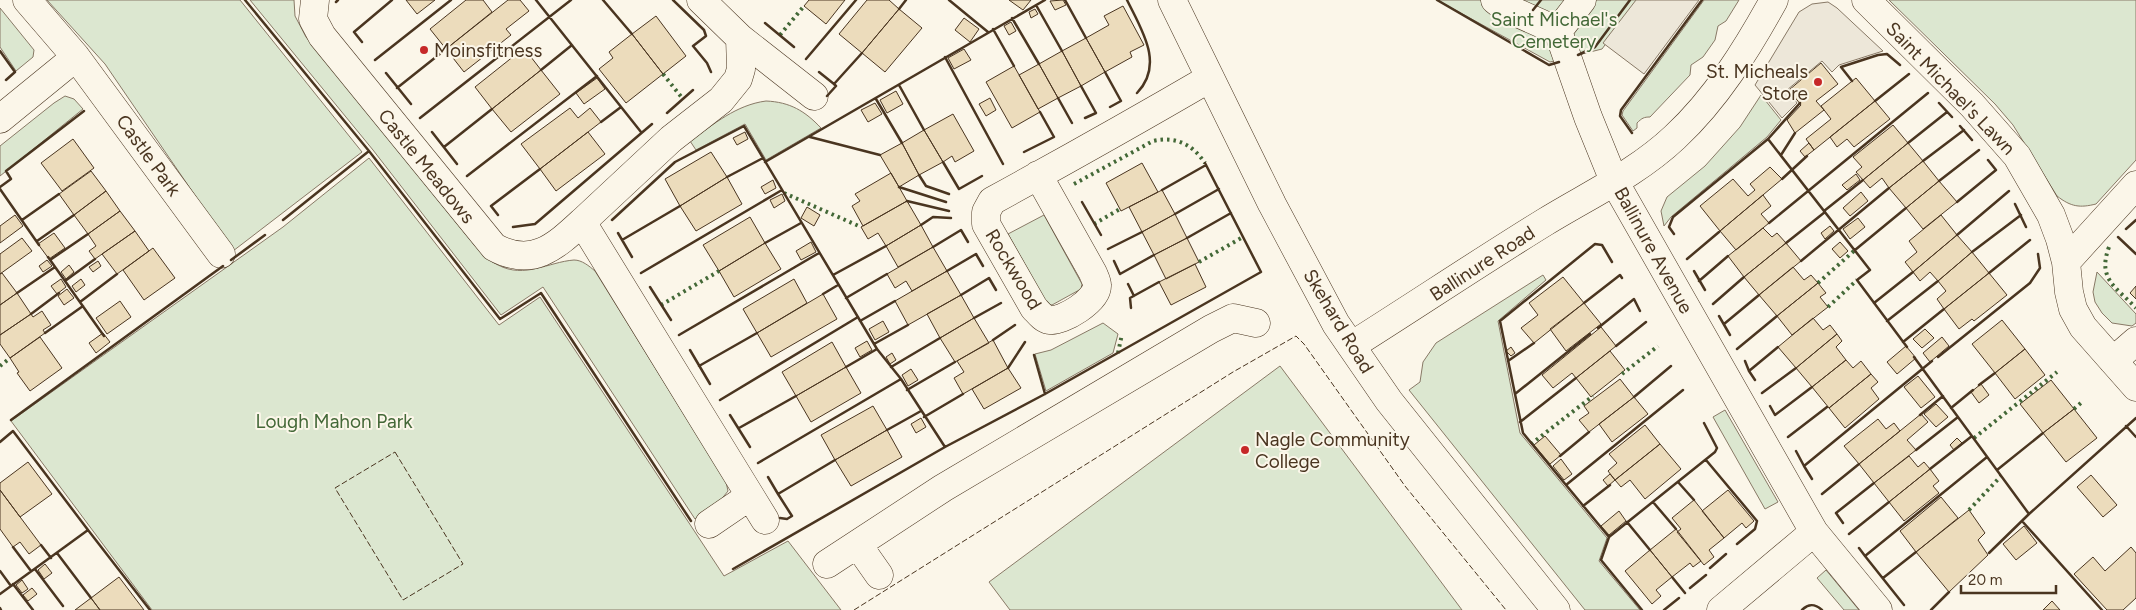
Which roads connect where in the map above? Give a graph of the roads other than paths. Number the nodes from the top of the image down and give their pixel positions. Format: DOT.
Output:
graph roads {
  1 [pos="27,0"];
  2 [pos="315,0"];
  3 [pos="701,0"];
  4 [pos="1172,0"];
  5 [pos="1582,0"];
  6 [pos="1774,0"];
  7 [pos="1866,0"];
  8 [pos="1503,2"];
  9 [pos="1558,30"];
  10 [pos="740,38"];
  11 [pos="76,57"];
  12 [pos="1210,78"];
  13 [pos="814,96"];
  14 [pos="0,119"];
  15 [pos="1038,175"];
  16 [pos="1614,181"];
  17 [pos="2136,185"];
  18 [pos="582,222"];
  19 [pos="221,254"];
  20 [pos="2066,262"];
  21 [pos="1256,323"];
  22 [pos="2136,341"];
  23 [pos="1351,346"];
  24 [pos="2113,361"];
  25 [pos="2136,387"];
  26 [pos="750,496"];
  27 [pos="765,520"];
  28 [pos="708,524"];
  29 [pos="1814,532"];
  30 [pos="858,545"];
  31 [pos="827,564"];
  32 [pos="878,575"];
  33 [pos="1556,610"];
  34 [pos="1721,610"];
  35 [pos="1878,610"];
  1 -- 11 [label="street, Castle Park"];
  2 -- 18 [label="street, Castle Meadows"];
  3 -- 10 [label="street"];
  4 -- 12 [label="street, Skehard Road"];
  5 -- 9 [label="street"];
  6 -- 16 [label="street, Ballinure Avenue"];
  7 -- 20 [label="street, Saint Michael's Lawn"];
  8 -- 9 [label="street"];
  9 -- 16 [label="street"];
  10 -- 13 [label="street"];
  10 -- 18 [label="street, Castle Meadows"];
  11 -- 14 [label="street"];
  11 -- 19 [label="street, Castle Park"];
  12 -- 15 [label="street, Rockwood"];
  12 -- 23 [label="street, Skehard Road"];
  15 -- 15 [label="street, Rockwood"];
  16 -- 23 [label="street, Ballinure Road"];
  16 -- 29 [label="street, Ballinure Avenue"];
  17 -- 20 [label="street"];
  18 -- 26 [label="street"];
  20 -- 24 [label="street, Saint Michael's Lawn"];
  21 -- 30 [label="street"];
  22 -- 24 [label="street"];
  23 -- 33 [label="street, Skehard Road"];
  24 -- 25 [label="street, Saint Michael's Lawn"];
  26 -- 27 [label="street"];
  26 -- 28 [label="street"];
  29 -- 34 [label="street"];
  29 -- 35 [label="street, Ballinure Avenue"];
  30 -- 31 [label="street"];
  30 -- 32 [label="street"];
}
